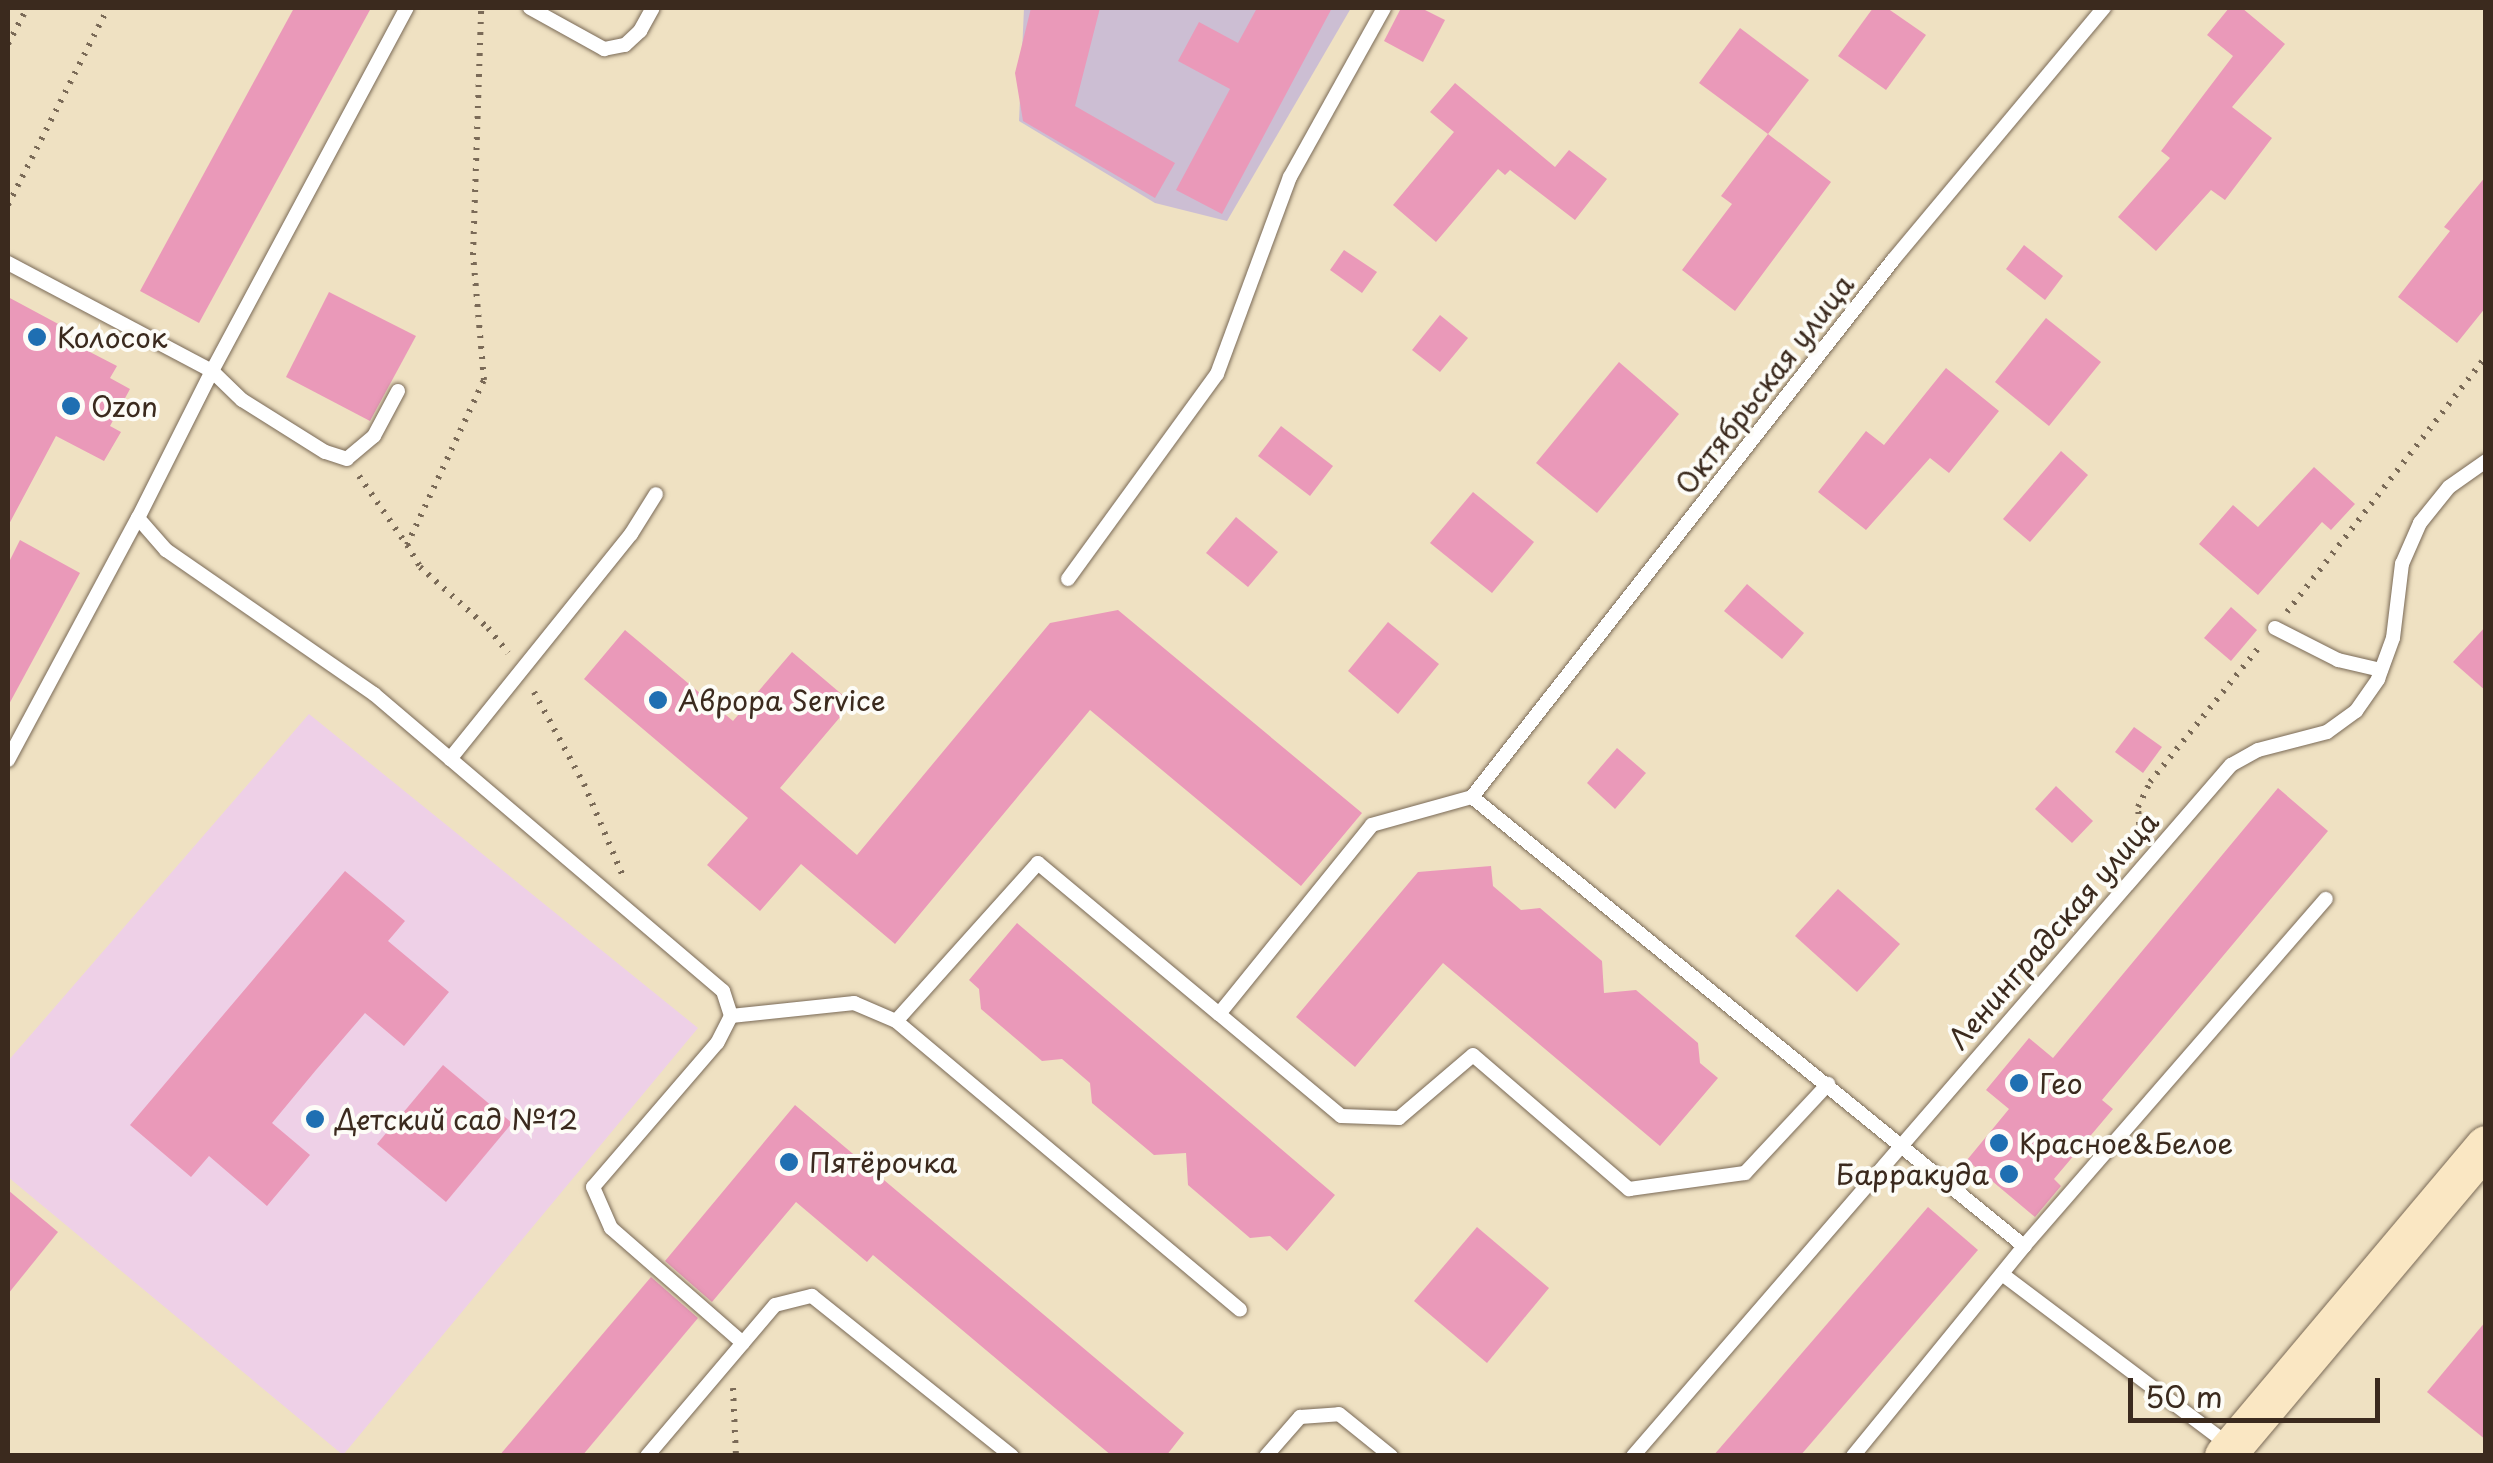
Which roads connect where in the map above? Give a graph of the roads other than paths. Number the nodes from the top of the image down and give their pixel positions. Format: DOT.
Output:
graph roads {
  1 [pos="407,8"];
  2 [pos="530,8"];
  3 [pos="653,8"];
  4 [pos="1384,8"];
  5 [pos="2104,8"];
  6 [pos="8,263"];
  7 [pos="212,371"];
  8 [pos="398,390"];
  9 [pos="2486,461"];
  10 [pos="656,494"];
  11 [pos="138,518"];
  12 [pos="1068,579"];
  13 [pos="2274,628"];
  14 [pos="2381,670"];
  15 [pos="450,758"];
  16 [pos="8,760"];
  17 [pos="1472,797"];
  18 [pos="2326,899"];
  19 [pos="1219,1014"];
  20 [pos="731,1016"];
  21 [pos="896,1021"];
  22 [pos="1828,1084"];
  23 [pos="1900,1144"];
  24 [pos="2486,1146"];
  25 [pos="2024,1246"];
  26 [pos="2002,1274"];
  27 [pos="1240,1310"];
  28 [pos="743,1343"];
  29 [pos="2234,1453"];
  30 [pos="647,1456"];
  31 [pos="1012,1456"];
  32 [pos="1266,1456"];
  33 [pos="1390,1456"];
  34 [pos="1633,1456"];
  35 [pos="1853,1456"];
  1 -- 7 [label="lane"];
  2 -- 3 [label="lane"];
  4 -- 12 [label="lane"];
  5 -- 17 [label="lane, Октябрьская улица"];
  6 -- 7 [label="lane"];
  7 -- 8 [label="lane"];
  7 -- 11 [label="lane"];
  9 -- 14 [label="lane, Ленинградская улица"];
  10 -- 15 [label="lane"];
  11 -- 15 [label="lane"];
  11 -- 16 [label="lane"];
  13 -- 14 [label="lane"];
  14 -- 23 [label="lane, Ленинградская улица"];
  15 -- 20 [label="lane"];
  17 -- 19 [label="lane"];
  17 -- 22 [label="lane"];
  18 -- 25 [label="lane"];
  19 -- 21 [label="lane"];
  19 -- 22 [label="lane"];
  20 -- 21 [label="lane"];
  20 -- 28 [label="lane"];
  21 -- 27 [label="lane"];
  22 -- 23 [label="lane"];
  23 -- 25 [label="lane"];
  23 -- 34 [label="lane, Ленинградская улица"];
  24 -- 29 [label="main road"];
  25 -- 26 [label="lane"];
  26 -- 29 [label="lane"];
  26 -- 35 [label="lane"];
  28 -- 30 [label="lane"];
  28 -- 31 [label="lane"];
  32 -- 33 [label="lane"];
}
